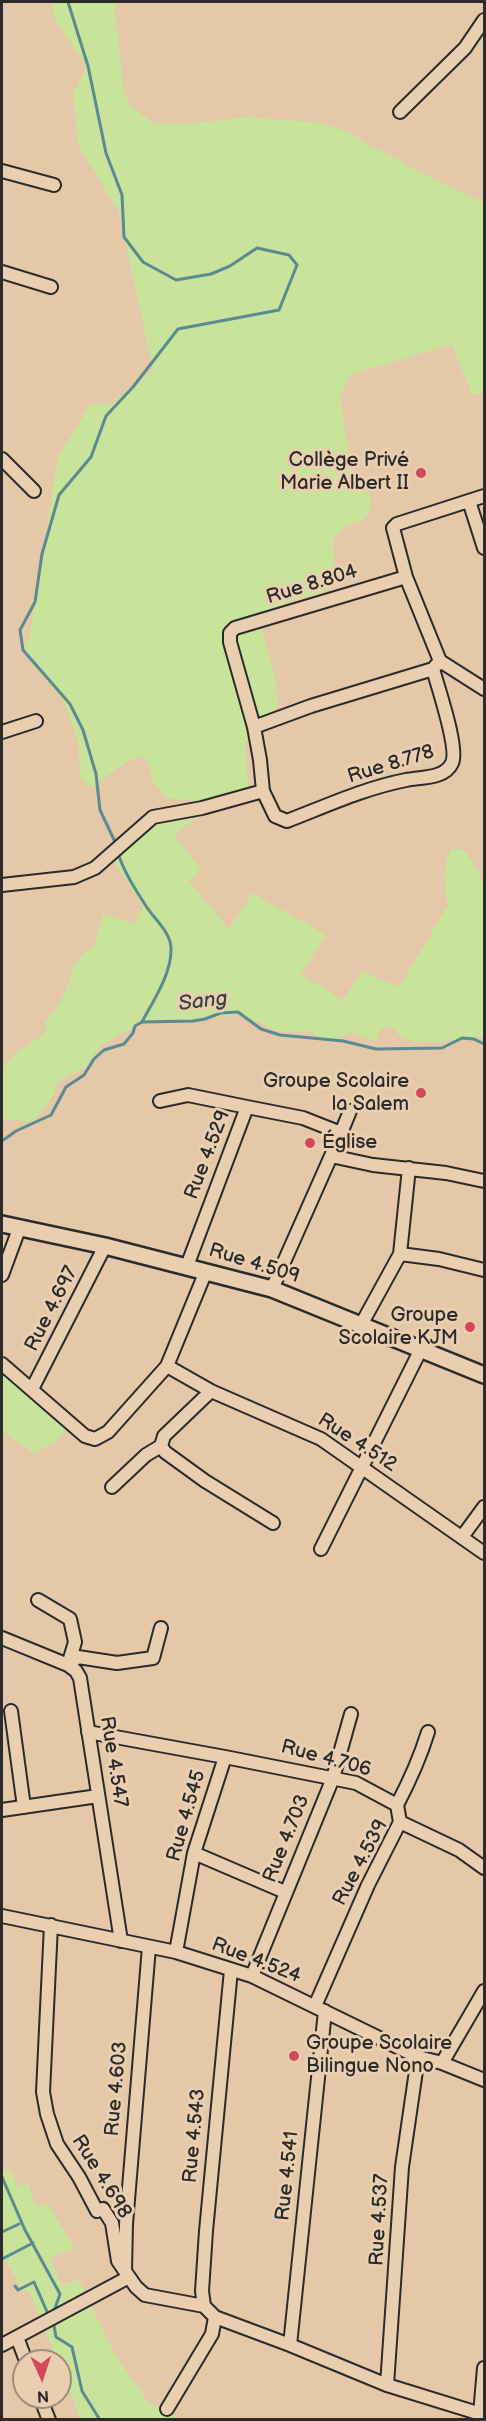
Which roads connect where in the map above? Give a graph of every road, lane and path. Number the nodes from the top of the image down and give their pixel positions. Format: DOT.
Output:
graph roads {
  1 [pos="484,20"];
  2 [pos="400,112"];
  3 [pos="2,171"];
  4 [pos="54,185"];
  5 [pos="2,272"];
  6 [pos="51,287"];
  7 [pos="2,459"];
  8 [pos="34,491"];
  9 [pos="484,496"];
  10 [pos="469,501"];
  11 [pos="484,548"];
  12 [pos="406,577"];
  13 [pos="230,633"];
  14 [pos="437,665"];
  15 [pos="484,689"];
  16 [pos="36,721"];
  17 [pos="254,727"];
  18 [pos="2,732"];
  19 [pos="263,791"];
  20 [pos="2,885"];
  21 [pos="160,1101"];
  22 [pos="247,1107"];
  23 [pos="350,1112"];
  24 [pos="341,1133"];
  25 [pos="331,1156"];
  26 [pos="409,1168"];
  27 [pos="484,1181"];
  28 [pos="2,1224"];
  29 [pos="19,1229"];
  30 [pos="105,1246"];
  31 [pos="400,1254"];
  32 [pos="187,1266"];
  33 [pos="484,1270"];
  34 [pos="206,1271"];
  35 [pos="2,1275"];
  36 [pos="272,1289"];
  37 [pos="361,1325"];
  38 [pos="420,1349"];
  39 [pos="2,1364"];
  40 [pos="167,1366"];
  41 [pos="484,1375"];
  42 [pos="32,1389"];
  43 [pos="211,1391"];
  44 [pos="161,1446"];
  45 [pos="361,1469"];
  46 [pos="112,1487"];
  47 [pos="484,1507"];
  48 [pos="273,1523"];
  49 [pos="462,1537"];
  50 [pos="321,1550"];
  51 [pos="484,1553"];
  52 [pos="38,1600"];
  53 [pos="161,1628"];
  54 [pos="2,1638"];
  55 [pos="68,1665"];
  56 [pos="11,1711"];
  57 [pos="351,1714"];
  58 [pos="88,1732"];
  59 [pos="428,1732"];
  60 [pos="225,1756"];
  61 [pos="333,1778"];
  62 [pos="98,1796"];
  63 [pos="397,1805"];
  64 [pos="24,1807"];
  65 [pos="2,1810"];
  66 [pos="400,1822"];
  67 [pos="194,1853"];
  68 [pos="484,1868"];
  69 [pos="285,1892"];
  70 [pos="2,1916"];
  71 [pos="51,1925"];
  72 [pos="121,1941"];
  73 [pos="149,1947"];
  74 [pos="176,1952"];
  75 [pos="231,1970"];
  76 [pos="252,1976"];
  77 [pos="484,1991"];
  78 [pos="320,2009"];
  79 [pos="418,2057"];
  80 [pos="442,2063"];
  81 [pos="484,2080"];
  82 [pos="127,2274"];
  83 [pos="204,2306"];
  84 [pos="215,2317"];
  85 [pos="17,2337"];
  86 [pos="2,2345"];
  87 [pos="290,2345"];
  88 [pos="22,2349"];
  89 [pos="484,2368"];
  90 [pos="387,2385"];
  91 [pos="167,2409"];
  92 [pos="482,2415"];
  1 -- 2 [label="street"];
  3 -- 4 [label="street"];
  5 -- 6 [label="street"];
  7 -- 8 [label="street"];
  9 -- 10 [label="street, Rue 8.778"];
  10 -- 11 [label="street"];
  10 -- 12 [label="street, Rue 8.778"];
  12 -- 13 [label="street, Rue 8.804"];
  12 -- 14 [label="street, Rue 8.778"];
  13 -- 17 [label="street, Rue 8.778"];
  14 -- 15 [label="street"];
  14 -- 17 [label="street"];
  14 -- 19 [label="street, Rue 8.778"];
  16 -- 18 [label="street"];
  17 -- 19 [label="street, Rue 8.778"];
  19 -- 20 [label="street"];
  21 -- 22 [label="street, Rue 4.529"];
  22 -- 24 [label="street"];
  22 -- 32 [label="street, Rue 4.529"];
  23 -- 24 [label="street"];
  24 -- 25 [label="street"];
  25 -- 26 [label="street"];
  25 -- 36 [label="street"];
  26 -- 27 [label="street"];
  26 -- 31 [label="street"];
  28 -- 29 [label="street, Rue 4.509"];
  29 -- 30 [label="street, Rue 4.509"];
  29 -- 35 [label="street"];
  30 -- 32 [label="street, Rue 4.509"];
  30 -- 42 [label="street, Rue 4.697"];
  31 -- 33 [label="street"];
  31 -- 37 [label="street"];
  32 -- 34 [label="street, Rue 4.509"];
  34 -- 36 [label="street, Rue 4.509"];
  34 -- 40 [label="street"];
  36 -- 37 [label="street, Rue 4.509"];
  37 -- 38 [label="street, Rue 4.509"];
  38 -- 41 [label="street, Rue 4.509"];
  38 -- 45 [label="street"];
  39 -- 42 [label="street"];
  40 -- 42 [label="street"];
  40 -- 43 [label="street, Rue 4.512"];
  43 -- 44 [label="street"];
  43 -- 45 [label="street, Rue 4.512"];
  44 -- 46 [label="street"];
  44 -- 48 [label="street"];
  45 -- 49 [label="street, Rue 4.512"];
  45 -- 50 [label="street"];
  47 -- 49 [label="street"];
  49 -- 51 [label="street, Rue 4.512"];
  52 -- 55 [label="street"];
  53 -- 55 [label="street"];
  54 -- 55 [label="street"];
  55 -- 58 [label="street, Rue 4.547"];
  56 -- 64 [label="street"];
  57 -- 61 [label="street, Rue 4.703"];
  58 -- 60 [label="street, Rue 4.545"];
  58 -- 62 [label="street, Rue 4.547"];
  59 -- 63 [label="street"];
  60 -- 61 [label="street, Rue 4.706"];
  60 -- 67 [label="street, Rue 4.545"];
  61 -- 63 [label="street, Rue 4.706"];
  61 -- 69 [label="street, Rue 4.703"];
  62 -- 64 [label="street"];
  62 -- 72 [label="street, Rue 4.547"];
  63 -- 66 [label="street"];
  64 -- 65 [label="street"];
  66 -- 68 [label="street, Rue 4.539"];
  66 -- 78 [label="street, Rue 4.539"];
  67 -- 69 [label="street"];
  67 -- 74 [label="street, Rue 4.545"];
  69 -- 76 [label="street, Rue 4.703"];
  70 -- 71 [label="street, Rue 4.524"];
  71 -- 72 [label="street, Rue 4.524"];
  71 -- 82 [label="street, Rue 4.698"];
  72 -- 73 [label="street, Rue 4.524"];
  73 -- 74 [label="street, Rue 4.524"];
  73 -- 82 [label="street, Rue 4.603"];
  74 -- 75 [label="street, Rue 4.524"];
  75 -- 76 [label="street, Rue 4.524"];
  75 -- 83 [label="street, Rue 4.543"];
  76 -- 78 [label="street, Rue 4.524"];
  77 -- 80 [label="street"];
  78 -- 79 [label="street, Rue 4.524"];
  78 -- 87 [label="street, Rue 4.541"];
  79 -- 80 [label="street, Rue 4.524"];
  79 -- 90 [label="street, Rue 4.537"];
  80 -- 81 [label="street, Rue 4.524"];
  82 -- 83 [label="street, Rue 4.698"];
  82 -- 85 [label="street"];
  83 -- 84 [label="street"];
  84 -- 87 [label="street"];
  84 -- 91 [label="street"];
  85 -- 86 [label="street"];
  85 -- 88 [label="street"];
  87 -- 90 [label="street"];
  89 -- 92 [label="street"];
  90 -- 92 [label="street"];
}
